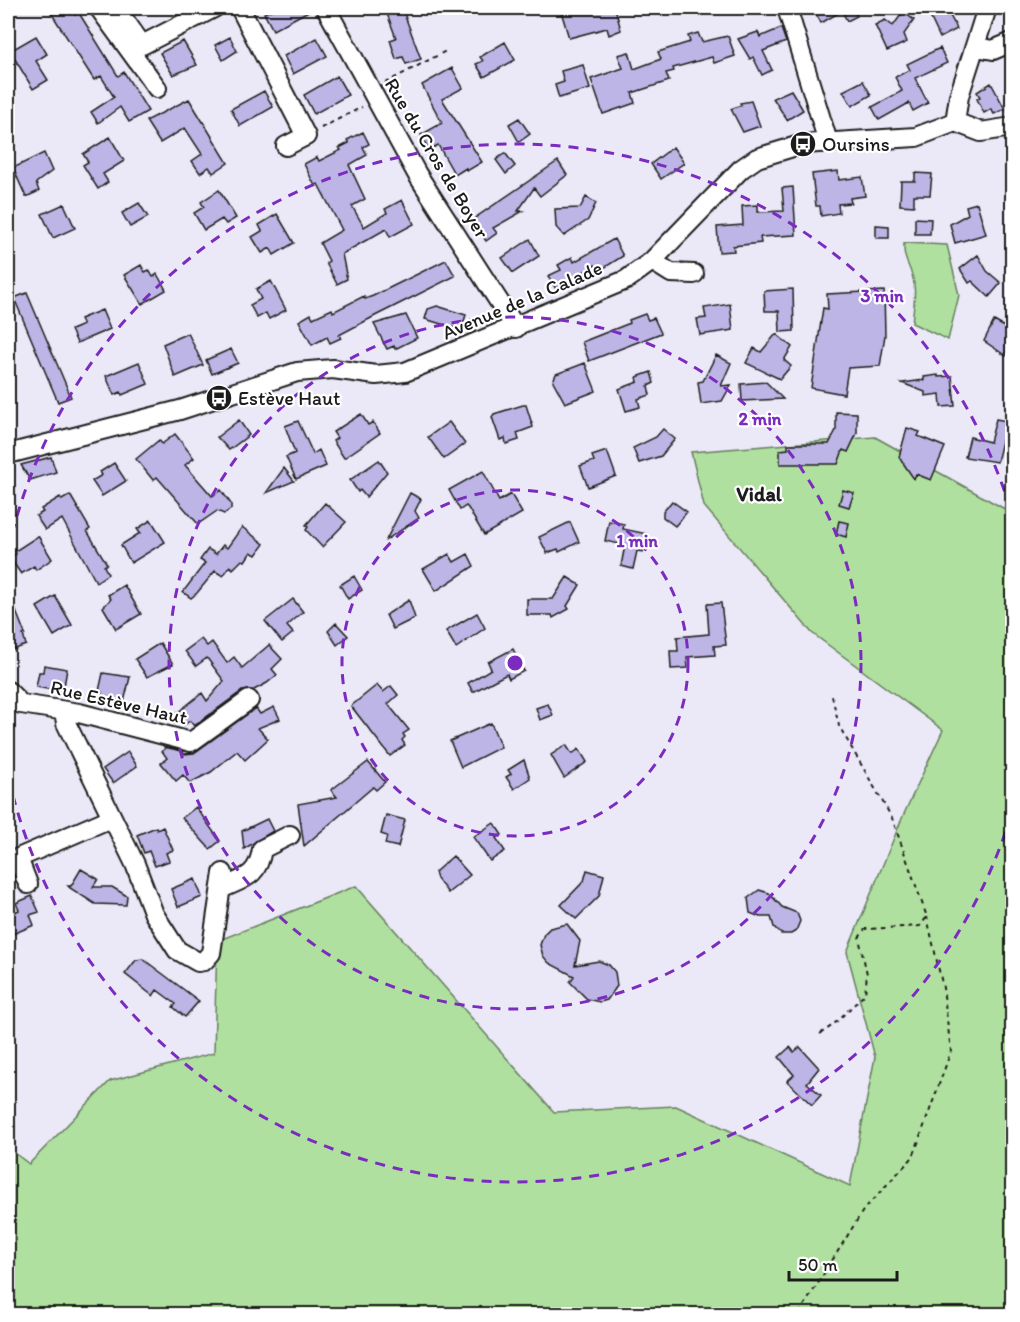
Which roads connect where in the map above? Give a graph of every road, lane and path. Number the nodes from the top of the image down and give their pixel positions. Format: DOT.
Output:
graph roads {
  1 [pos="99,8"];
  2 [pos="116,8"];
  3 [pos="214,8"];
  4 [pos="240,8"];
  5 [pos="326,8"];
  6 [pos="787,8"];
  7 [pos="987,8"];
  8 [pos="1012,42"];
  9 [pos="976,46"];
  10 [pos="136,48"];
  11 [pos="446,51"];
  12 [pos="157,87"];
  13 [pos="372,96"];
  14 [pos="955,122"];
  15 [pos="1012,127"];
  16 [pos="306,136"];
  17 [pos="828,142"];
  18 [pos="286,146"];
  19 [pos="652,261"];
  20 [pos="694,274"];
  21 [pos="516,328"];
  22 [pos="8,454"];
  23 [pos="8,691"];
  24 [pos="832,696"];
  25 [pos="249,700"];
  26 [pos="64,711"];
  27 [pos="111,818"];
  28 [pos="290,835"];
  29 [pos="28,884"];
  30 [pos="927,917"];
  31 [pos="820,1034"];
  32 [pos="799,1314"];
  1 -- 10 [label="street"];
  2 -- 10 [label="street"];
  3 -- 10 [label="street"];
  4 -- 16 [label="street"];
  5 -- 13 [label="street, Rue du Cros de Boyer"];
  6 -- 17 [label="street"];
  7 -- 9 [label="street"];
  8 -- 9 [label="street"];
  9 -- 14 [label="street"];
  10 -- 12 [label="street"];
  11 -- 13 [label="path"];
  13 -- 16 [label="path"];
  13 -- 21 [label="street, Rue du Cros de Boyer"];
  14 -- 15 [label="street"];
  14 -- 17 [label="street, Avenue de la Calade"];
  16 -- 18 [label="street"];
  17 -- 19 [label="street, Avenue de la Calade"];
  19 -- 20 [label="street"];
  19 -- 21 [label="street, Avenue de la Calade"];
  21 -- 22 [label="street, Avenue de la Calade"];
  23 -- 26 [label="street, Rue Estève Haut"];
  24 -- 30 [label="path"];
  25 -- 26 [label="street, Rue Estève Haut"];
  26 -- 27 [label="street"];
  27 -- 28 [label="street"];
  27 -- 29 [label="street"];
  30 -- 31 [label="path"];
  30 -- 32 [label="path"];
}
